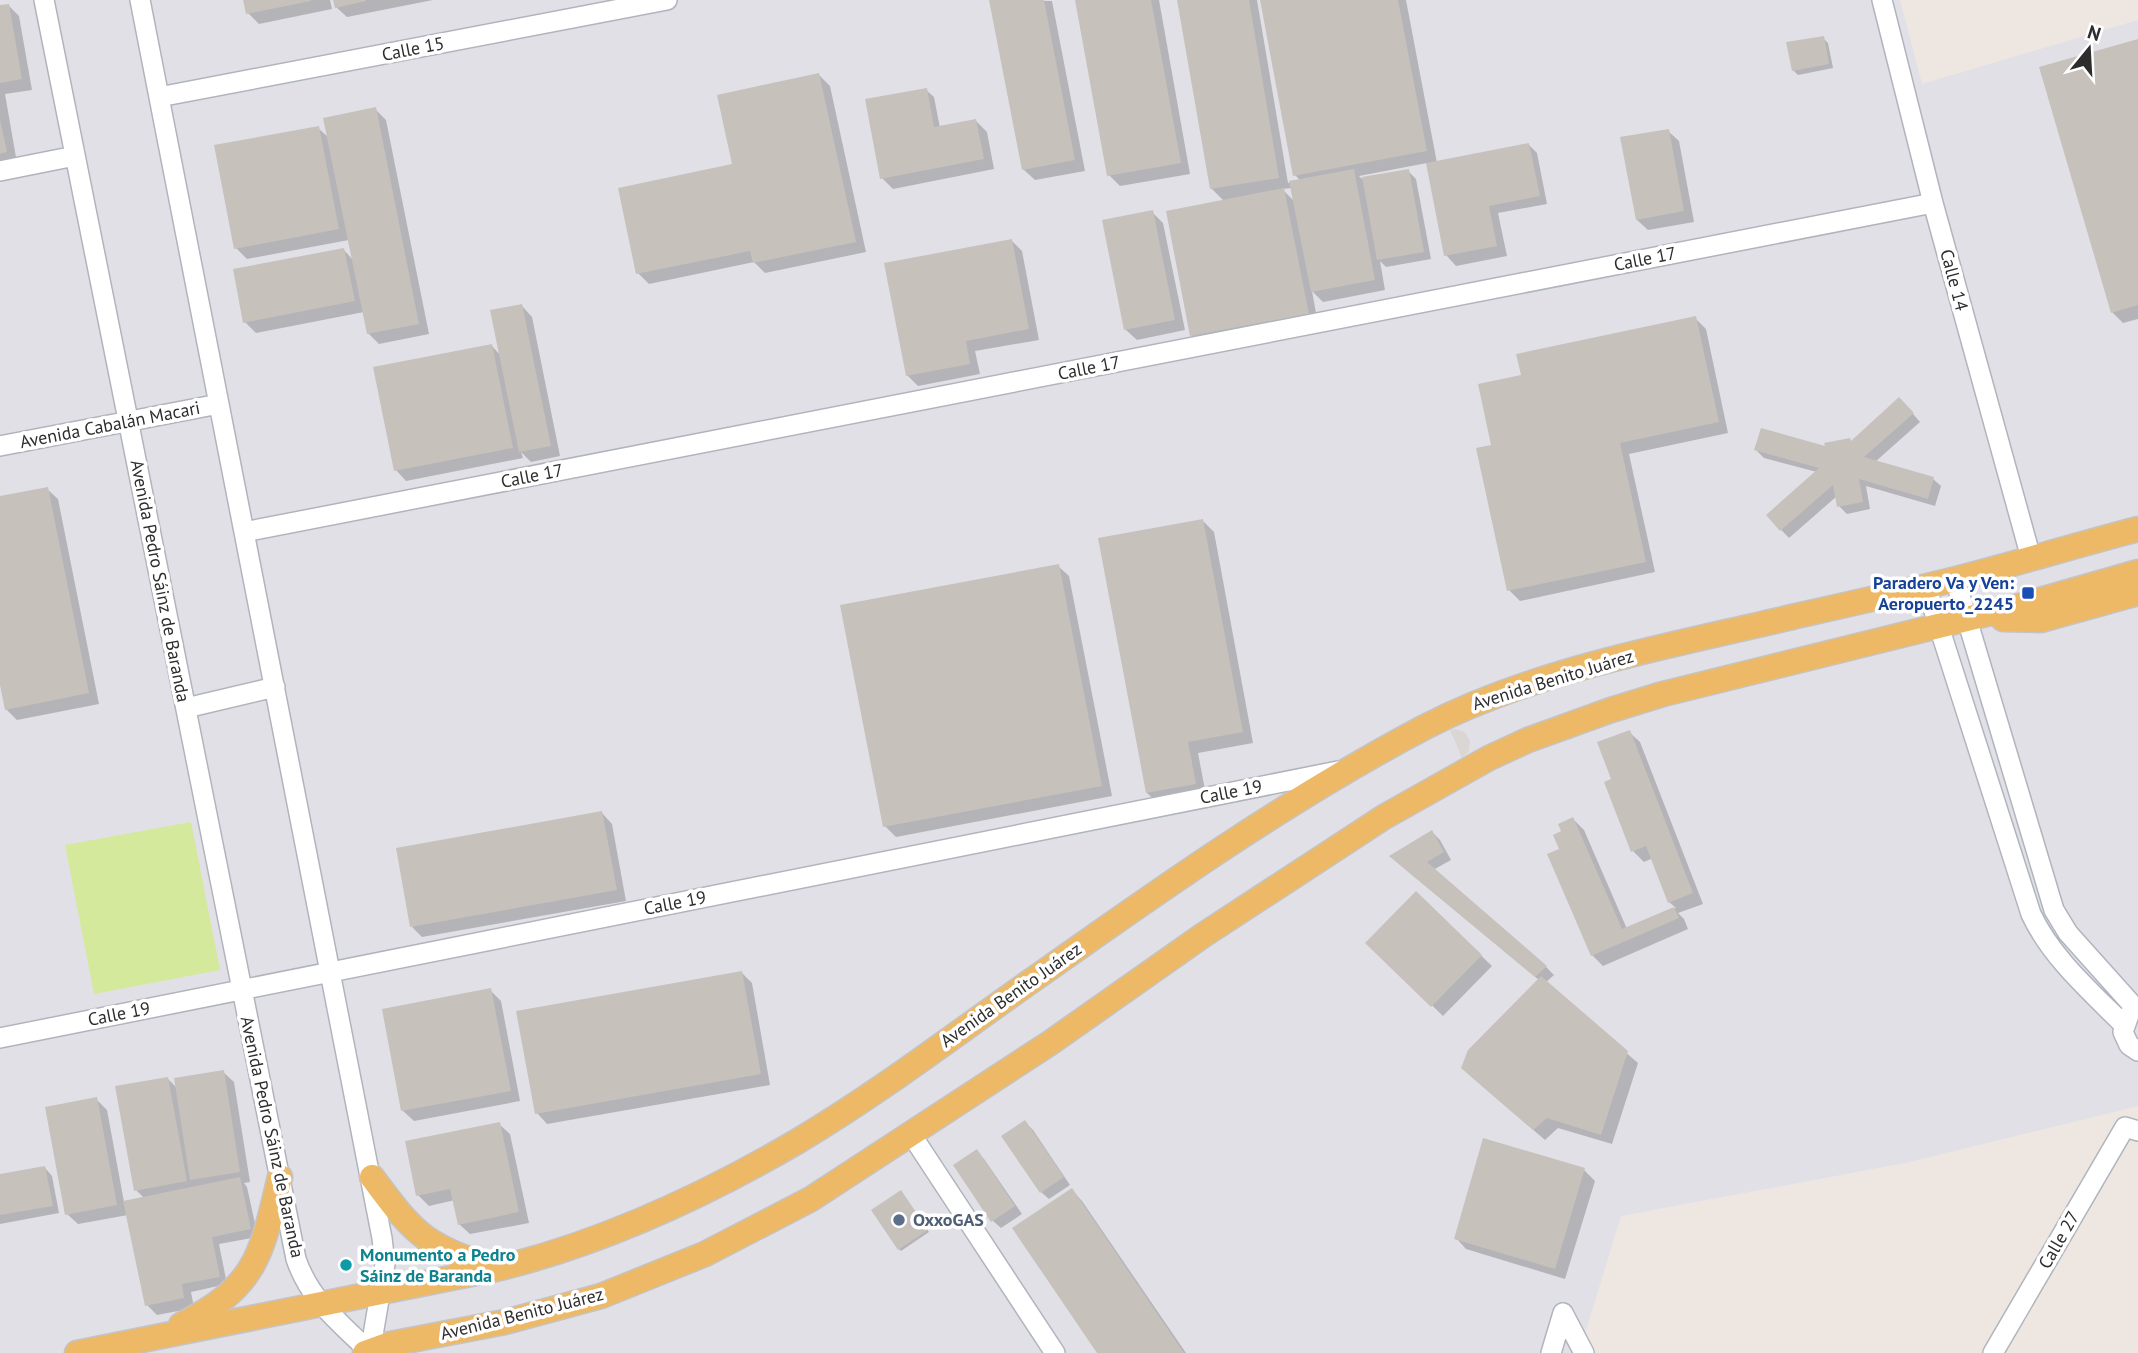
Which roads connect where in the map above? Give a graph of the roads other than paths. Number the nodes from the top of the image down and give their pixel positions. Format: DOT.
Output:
graph roads {
  1 [pos="44,0"];
  2 [pos="140,0"];
  3 [pos="667,0"];
  4 [pos="1882,0"];
  5 [pos="159,97"];
  6 [pos="75,156"];
  7 [pos="0,171"];
  8 [pos="1933,204"];
  9 [pos="219,404"];
  10 [pos="128,421"];
  11 [pos="0,446"];
  12 [pos="2138,529"];
  13 [pos="244,531"];
  14 [pos="2031,558"];
  15 [pos="2138,572"];
  16 [pos="1955,579"];
  17 [pos="1926,586"];
  18 [pos="2138,593"];
  19 [pos="1967,619"];
  20 [pos="1938,626"];
  21 [pos="275,687"];
  22 [pos="186,708"];
  23 [pos="2003,741"];
  24 [pos="1978,749"];
  25 [pos="1349,769"];
  26 [pos="2028,826"];
  27 [pos="2004,834"];
  28 [pos="331,972"];
  29 [pos="242,990"];
  30 [pos="2132,1014"];
  31 [pos="0,1038"];
  32 [pos="2138,1051"];
  33 [pos="2131,1129"];
  34 [pos="911,1134"];
  35 [pos="280,1177"];
  36 [pos="372,1177"];
  37 [pos="496,1269"];
  38 [pos="381,1292"];
  39 [pos="319,1303"];
  40 [pos="156,1338"];
  41 [pos="77,1353"];
  42 [pos="368,1353"];
  43 [pos="1055,1353"];
  44 [pos="1551,1353"];
  45 [pos="1584,1353"];
  46 [pos="1993,1353"];
  1 -- 6 [label="street, Avenida Pedro Sáinz de Baranda"];
  2 -- 5 [label="street"];
  3 -- 5 [label="street, Calle 15"];
  4 -- 8 [label="street, Calle 14"];
  5 -- 9 [label="street"];
  6 -- 7 [label="street"];
  6 -- 10 [label="street, Avenida Pedro Sáinz de Baranda"];
  8 -- 13 [label="street, Calle 17"];
  8 -- 14 [label="street, Calle 14"];
  9 -- 10 [label="street, Avenida Cabalán Macari"];
  9 -- 13 [label="street"];
  10 -- 11 [label="street, Avenida Cabalán Macari"];
  10 -- 22 [label="street, Avenida Pedro Sáinz de Baranda"];
  12 -- 14 [label="main road, Avenida Benito Juárez"];
  13 -- 21 [label="street"];
  14 -- 16 [label="main road, Avenida Benito Juárez"];
  15 -- 19 [label="main road"];
  16 -- 17 [label="main road, Avenida Benito Juárez"];
  16 -- 19 [label="street"];
  17 -- 20 [label="street"];
  17 -- 25 [label="main road, Avenida Benito Juárez"];
  18 -- 19 [label="main road"];
  19 -- 20 [label="main road, Avenida Benito Juárez"];
  19 -- 23 [label="street"];
  20 -- 24 [label="street"];
  20 -- 34 [label="main road, Avenida Benito Juárez"];
  21 -- 22 [label="street"];
  21 -- 28 [label="street"];
  22 -- 29 [label="street, Avenida Pedro Sáinz de Baranda"];
  23 -- 24 [label="street"];
  23 -- 26 [label="street"];
  24 -- 27 [label="street"];
  25 -- 28 [label="street, Calle 19"];
  25 -- 37 [label="main road, Avenida Benito Juárez"];
  26 -- 27 [label="street"];
  26 -- 30 [label="street"];
  27 -- 30 [label="street"];
  28 -- 29 [label="street, Calle 19"];
  28 -- 36 [label="street"];
  29 -- 31 [label="street, Calle 19"];
  29 -- 35 [label="street, Avenida Pedro Sáinz de Baranda"];
  30 -- 32 [label="street"];
  33 -- 46 [label="street, Calle 27"];
  34 -- 42 [label="main road, Avenida Benito Juárez"];
  34 -- 43 [label="street"];
  35 -- 39 [label="street, Avenida Pedro Sáinz de Baranda"];
  35 -- 40 [label="main road"];
  36 -- 37 [label="main road"];
  36 -- 38 [label="street"];
  37 -- 38 [label="main road, Avenida Benito Juárez"];
  38 -- 39 [label="main road, Avenida Benito Juárez"];
  38 -- 42 [label="street"];
  39 -- 40 [label="main road, Avenida Benito Juárez"];
  39 -- 42 [label="street, Avenida Pedro Sáinz de Baranda"];
  40 -- 41 [label="main road, Avenida Benito Juárez"];
  44 -- 45 [label="street"];
}
